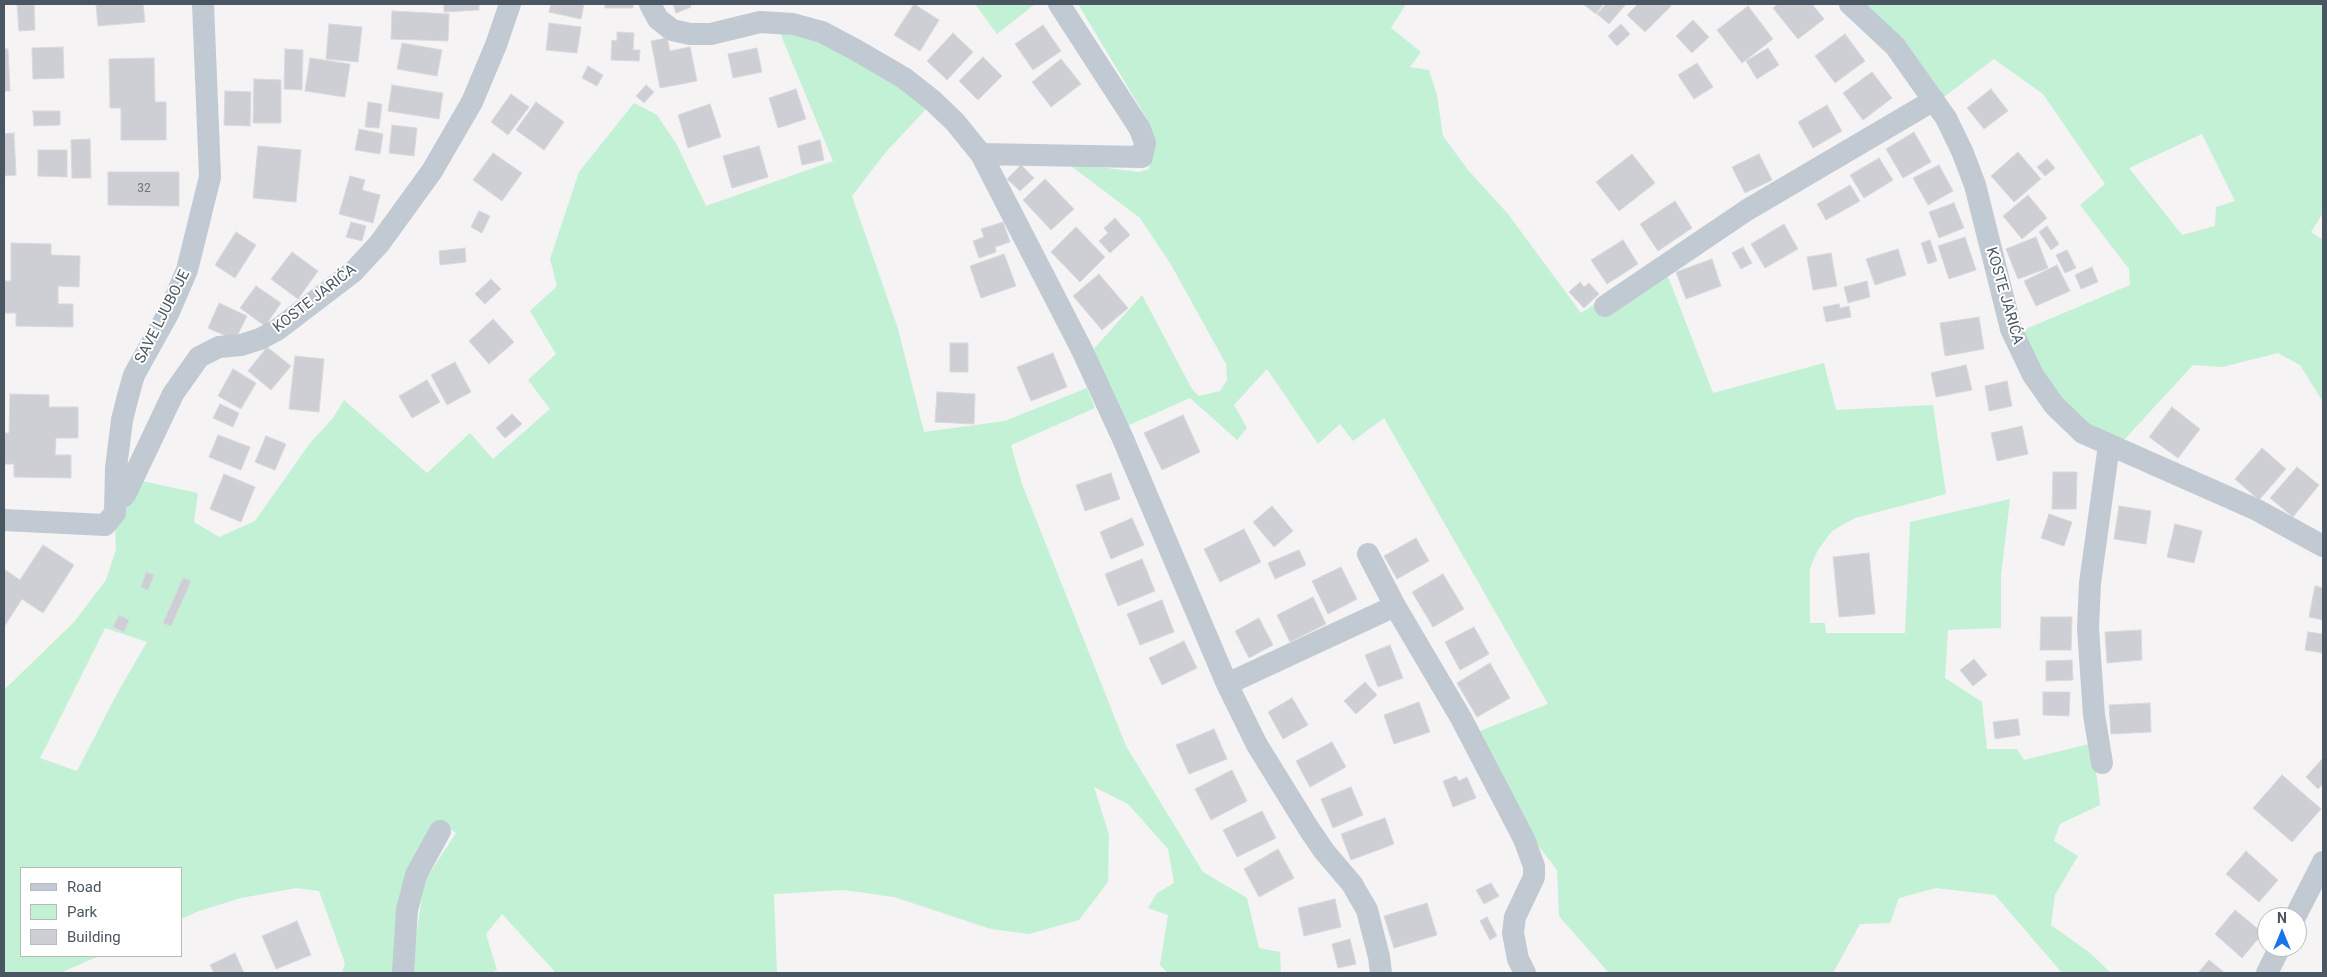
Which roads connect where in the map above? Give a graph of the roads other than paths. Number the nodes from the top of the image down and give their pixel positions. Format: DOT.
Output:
graph roads {
  1 [pos="203,4"];
  2 [pos="510,4"];
  3 [pos="650,4"];
  4 [pos="1059,4"];
  5 [pos="1850,4"];
  6 [pos="1934,100"];
  7 [pos="981,154"];
  8 [pos="1605,306"];
  9 [pos="2109,445"];
  10 [pos="116,498"];
  11 [pos="4,520"];
  12 [pos="2323,546"];
  13 [pos="1368,554"];
  14 [pos="1395,606"];
  15 [pos="1227,684"];
  16 [pos="2102,763"];
  17 [pos="440,831"];
  18 [pos="2323,862"];
  19 [pos="2300,907"];
  20 [pos="2275,957"];
  21 [pos="403,973"];
  22 [pos="1381,973"];
  23 [pos="1525,973"];
  24 [pos="2267,973"];
  1 -- 10 [label="street, SAVE LJUBOJE"];
  2 -- 10 [label="street, KOSTE JARIĆA"];
  3 -- 7 [label="street"];
  4 -- 7 [label="street"];
  5 -- 6 [label="street, KOSTE JARIĆA"];
  6 -- 8 [label="street"];
  6 -- 9 [label="street, KOSTE JARIĆA"];
  7 -- 15 [label="street"];
  9 -- 12 [label="street, KOSTE JARIĆA"];
  9 -- 16 [label="street"];
  10 -- 11 [label="street, SAVE LJUBOJE"];
  13 -- 14 [label="street"];
  14 -- 15 [label="street"];
  14 -- 23 [label="street"];
  15 -- 22 [label="street"];
  17 -- 21 [label="street"];
  18 -- 19 [label="street"];
  20 -- 24 [label="street"];
}
